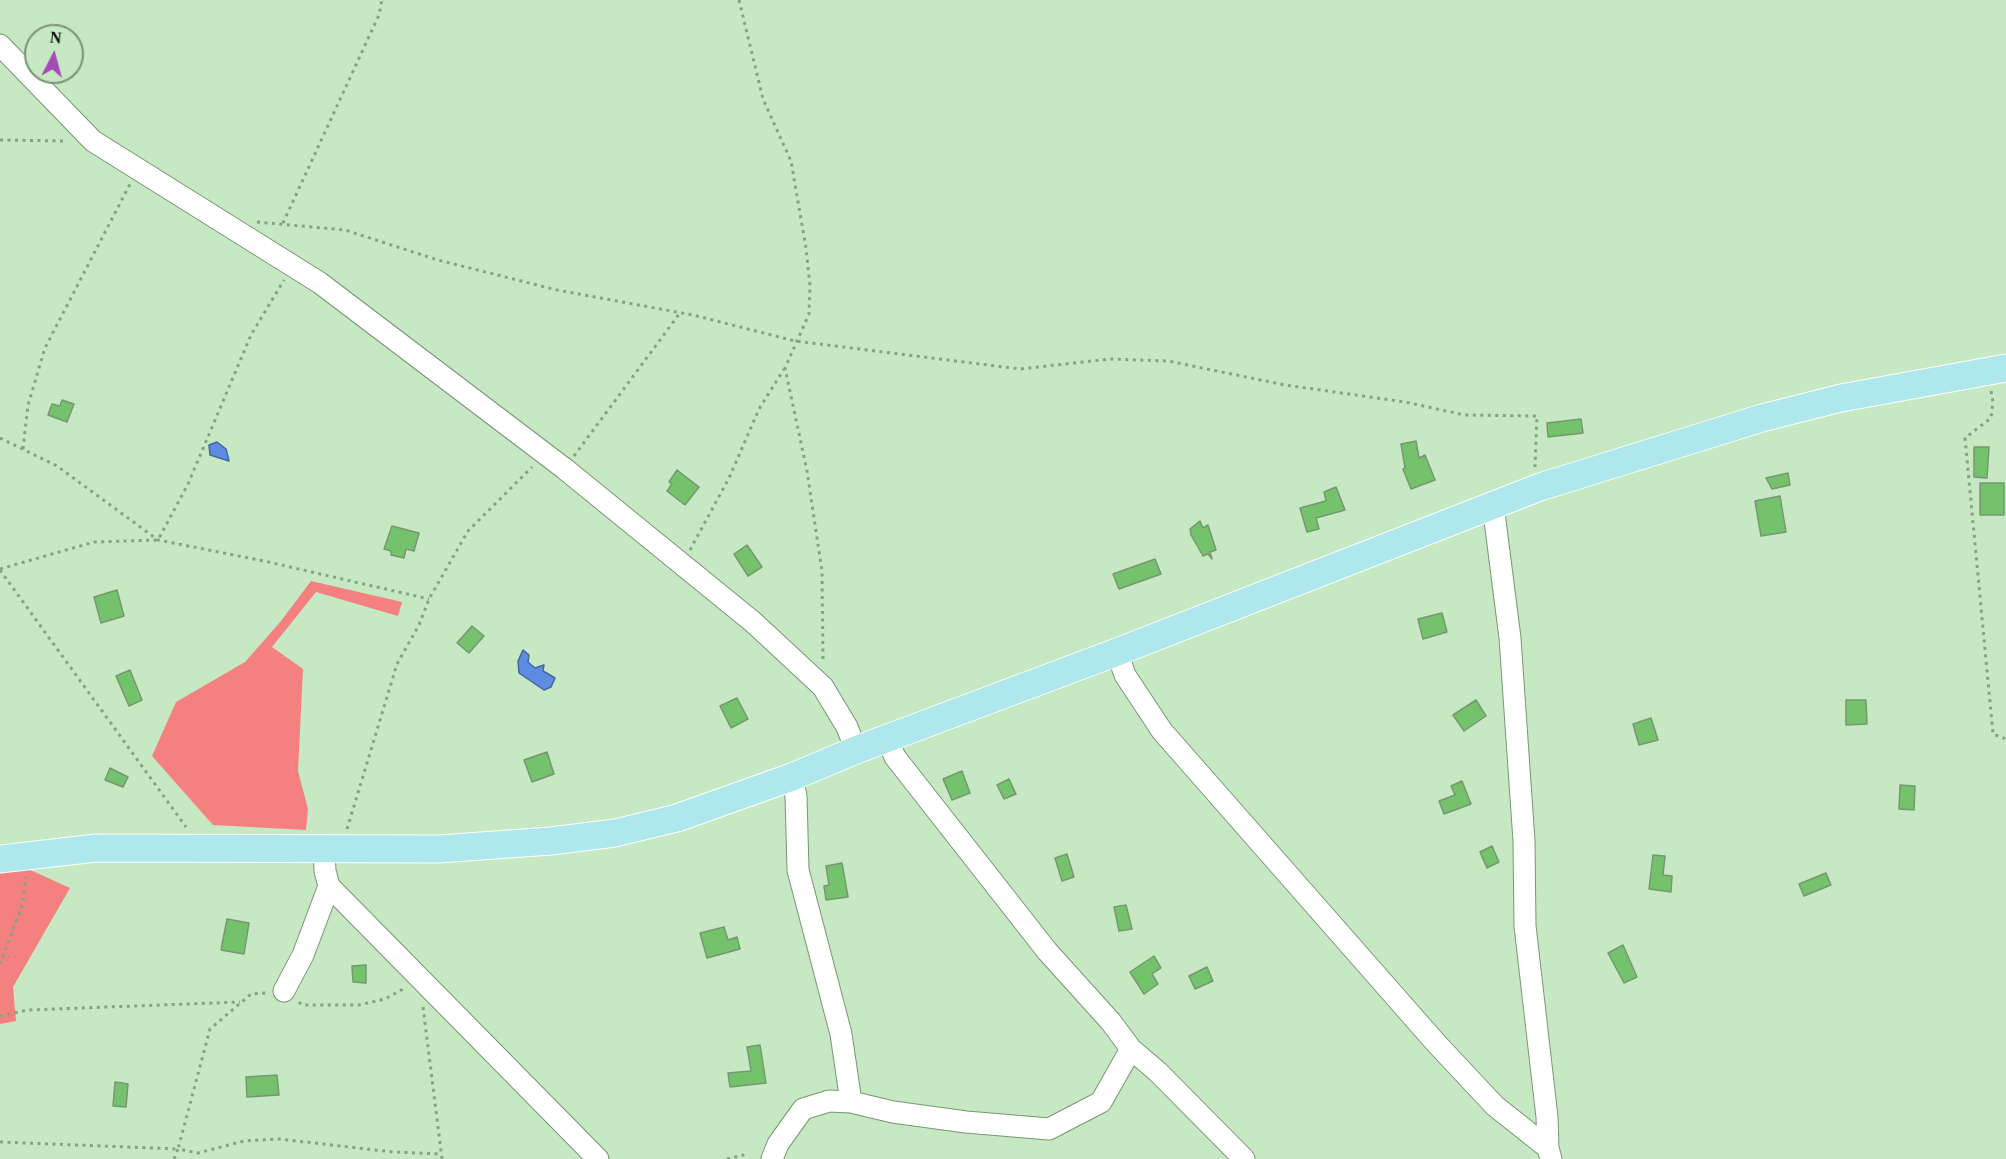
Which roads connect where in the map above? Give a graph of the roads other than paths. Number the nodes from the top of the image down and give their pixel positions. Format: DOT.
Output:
graph roads {
  1 [pos="0,45"];
  2 [pos="1997,370"];
  3 [pos="1493,506"];
  4 [pos="1117,652"];
  5 [pos="887,739"];
  6 [pos="856,750"];
  7 [pos="792,777"];
  8 [pos="333,849"];
  9 [pos="0,859"];
  10 [pos="329,886"];
  11 [pos="284,991"];
  12 [pos="1131,1049"];
  13 [pos="851,1102"];
  14 [pos="1550,1153"];
  15 [pos="598,1159"];
  16 [pos="772,1159"];
  17 [pos="1244,1159"];
  1 -- 6 [label="street"];
  2 -- 3 [label="main road"];
  3 -- 4 [label="main road"];
  3 -- 14 [label="street"];
  4 -- 5 [label="main road"];
  4 -- 14 [label="street"];
  5 -- 6 [label="main road"];
  5 -- 12 [label="street"];
  6 -- 7 [label="main road"];
  7 -- 8 [label="main road"];
  7 -- 13 [label="street"];
  8 -- 9 [label="main road"];
  8 -- 10 [label="street"];
  10 -- 11 [label="street"];
  10 -- 15 [label="street"];
  12 -- 13 [label="street"];
  12 -- 17 [label="street"];
  13 -- 16 [label="street"];
}
